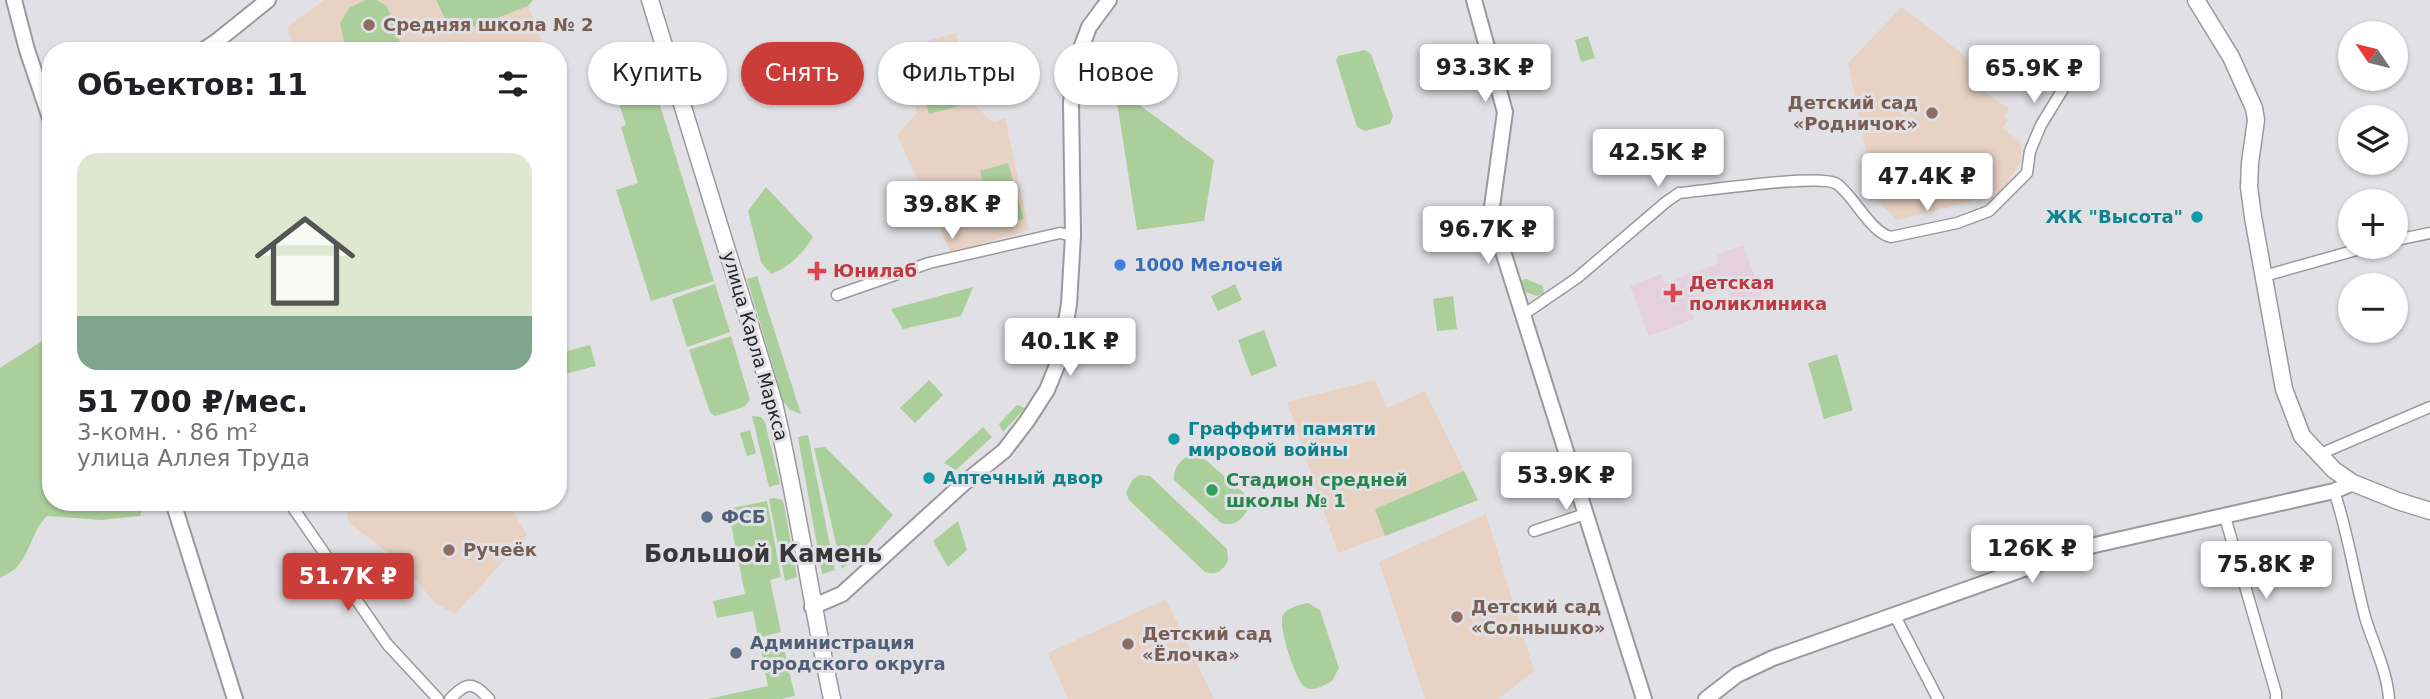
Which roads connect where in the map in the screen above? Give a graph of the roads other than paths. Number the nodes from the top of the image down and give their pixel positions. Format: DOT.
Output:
graph roads {
  1 [pos="14,0"];
  2 [pos="268,0"];
  3 [pos="650,0"];
  4 [pos="1109,0"];
  5 [pos="1474,0"];
  6 [pos="2196,0"];
  7 [pos="216,42"];
  8 [pos="2087,63"];
  9 [pos="42,92"];
  10 [pos="2430,233"];
  11 [pos="1073,236"];
  12 [pos="2408,238"];
  13 [pos="2338,255"];
  14 [pos="2263,276"];
  15 [pos="836,295"];
  16 [pos="1523,315"];
  17 [pos="2430,407"];
  18 [pos="2320,454"];
  19 [pos="2346,479"];
  20 [pos="2334,491"];
  21 [pos="176,511"];
  22 [pos="295,511"];
  23 [pos="2430,511"];
  24 [pos="1585,514"];
  25 [pos="2225,517"];
  26 [pos="1534,531"];
  27 [pos="812,607"];
  28 [pos="1895,616"];
  29 [pos="2276,696"];
  30 [pos="234,699"];
  31 [pos="438,699"];
  32 [pos="450,699"];
  33 [pos="489,699"];
  34 [pos="832,699"];
  35 [pos="1643,699"];
  36 [pos="1706,699"];
  37 [pos="1938,699"];
  38 [pos="2389,699"];
  1 -- 9 [label="street"];
  2 -- 7 [label="street"];
  3 -- 27 [label="main road, улица Карла Маркса"];
  4 -- 11 [label="street"];
  5 -- 16 [label="street"];
  6 -- 14 [label="main road"];
  8 -- 16 [label="street"];
  10 -- 12 [label="street"];
  11 -- 15 [label="street"];
  11 -- 27 [label="street"];
  13 -- 14 [label="street"];
  14 -- 18 [label="main road"];
  16 -- 24 [label="street"];
  17 -- 18 [label="street"];
  18 -- 19 [label="main road"];
  19 -- 20 [label="street"];
  19 -- 23 [label="main road"];
  20 -- 25 [label="street"];
  20 -- 38 [label="street"];
  21 -- 30 [label="street"];
  22 -- 31 [label="street"];
  24 -- 26 [label="street"];
  24 -- 35 [label="street"];
  25 -- 28 [label="street"];
  25 -- 29 [label="street"];
  27 -- 34 [label="main road, улица Карла Маркса"];
  28 -- 36 [label="street"];
  28 -- 37 [label="street"];
  32 -- 33 [label="street"];
}
